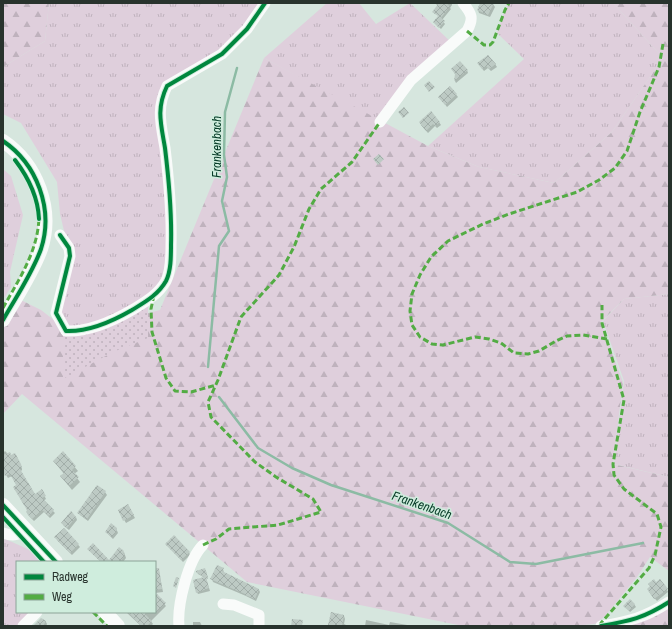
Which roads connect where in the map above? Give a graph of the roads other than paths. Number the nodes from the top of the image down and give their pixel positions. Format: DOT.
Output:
graph roads {
  1 [pos="265,3"];
  2 [pos="463,3"];
  3 [pos="380,122"];
  4 [pos="3,141"];
  5 [pos="60,235"];
  6 [pos="3,320"];
  7 [pos="3,505"];
  8 [pos="25,530"];
  9 [pos="3,533"];
  10 [pos="204,545"];
  11 [pos="55,561"];
  12 [pos="669,602"];
  13 [pos="223,604"];
  14 [pos="36,613"];
  15 [pos="106,613"];
  16 [pos="23,626"];
  17 [pos="118,626"];
  18 [pos="179,626"];
  19 [pos="259,626"];
  20 [pos="601,626"];
  1 -- 5 [label="street"];
  2 -- 3 [label="street"];
  4 -- 6 [label="main road"];
  7 -- 8 [label="main road"];
  8 -- 9 [label="street"];
  8 -- 11 [label="main road"];
  10 -- 18 [label="street"];
  12 -- 20 [label="street"];
  13 -- 19 [label="street"];
  14 -- 16 [label="street"];
  15 -- 17 [label="main road"];
}
